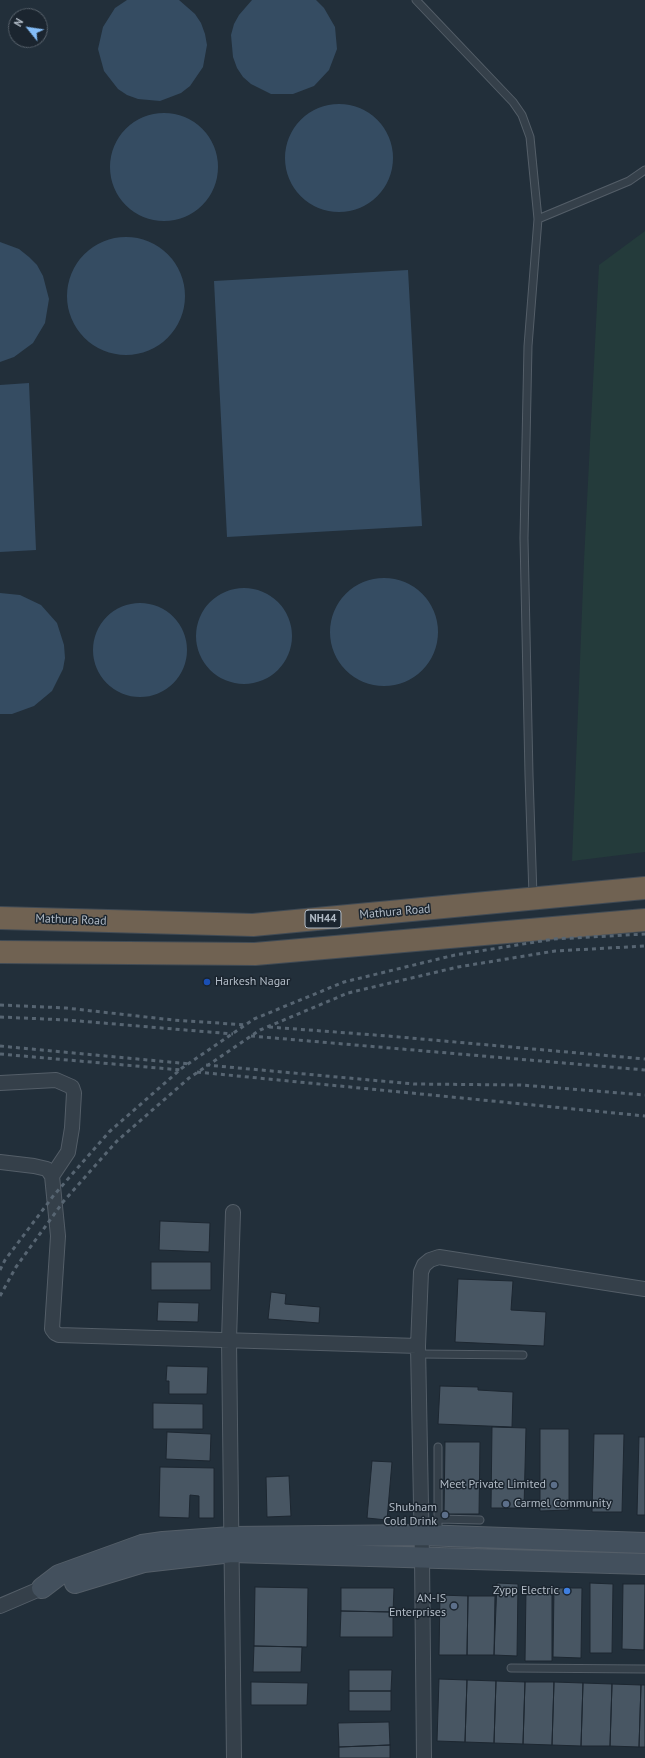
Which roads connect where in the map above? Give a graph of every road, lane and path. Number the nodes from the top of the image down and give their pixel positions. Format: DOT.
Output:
graph roads {
  1 [pos="416,0"];
  2 [pos="645,170"];
  3 [pos="538,219"];
  4 [pos="645,888"];
  5 [pos="533,899"];
  6 [pos="0,918"];
  7 [pos="645,920"];
  8 [pos="0,952"];
  9 [pos="0,1083"];
  10 [pos="0,1162"];
  11 [pos="52,1176"];
  12 [pos="232,1212"];
  13 [pos="645,1289"];
  14 [pos="229,1340"];
  15 [pos="418,1350"];
  16 [pos="523,1355"];
  17 [pos="438,1447"];
  18 [pos="480,1520"];
  19 [pos="432,1530"];
  20 [pos="645,1543"];
  21 [pos="232,1545"];
  22 [pos="422,1558"];
  23 [pos="645,1564"];
  24 [pos="42,1588"];
  25 [pos="0,1606"];
  26 [pos="511,1668"];
  27 [pos="645,1668"];
  28 [pos="234,1758"];
  29 [pos="424,1758"];
  1 -- 3 [label="lane"];
  2 -- 3 [label="lane"];
  3 -- 5 [label="lane"];
  4 -- 5 [label="highway, Mathura Road / NH44"];
  5 -- 6 [label="highway, Mathura Road / NH44"];
  7 -- 8 [label="highway"];
  9 -- 11 [label="street"];
  10 -- 11 [label="street"];
  11 -- 14 [label="street"];
  12 -- 14 [label="street"];
  13 -- 15 [label="street"];
  14 -- 15 [label="street"];
  14 -- 21 [label="street"];
  15 -- 16 [label="lane"];
  15 -- 19 [label="street"];
  17 -- 19 [label="lane"];
  18 -- 19 [label="lane"];
  19 -- 20 [label="street"];
  19 -- 21 [label="street"];
  19 -- 22 [label="street"];
  21 -- 22 [label="street"];
  21 -- 24 [label="street"];
  21 -- 28 [label="street"];
  22 -- 23 [label="street"];
  22 -- 29 [label="street"];
  24 -- 25 [label="street"];
  26 -- 27 [label="lane"];
}
